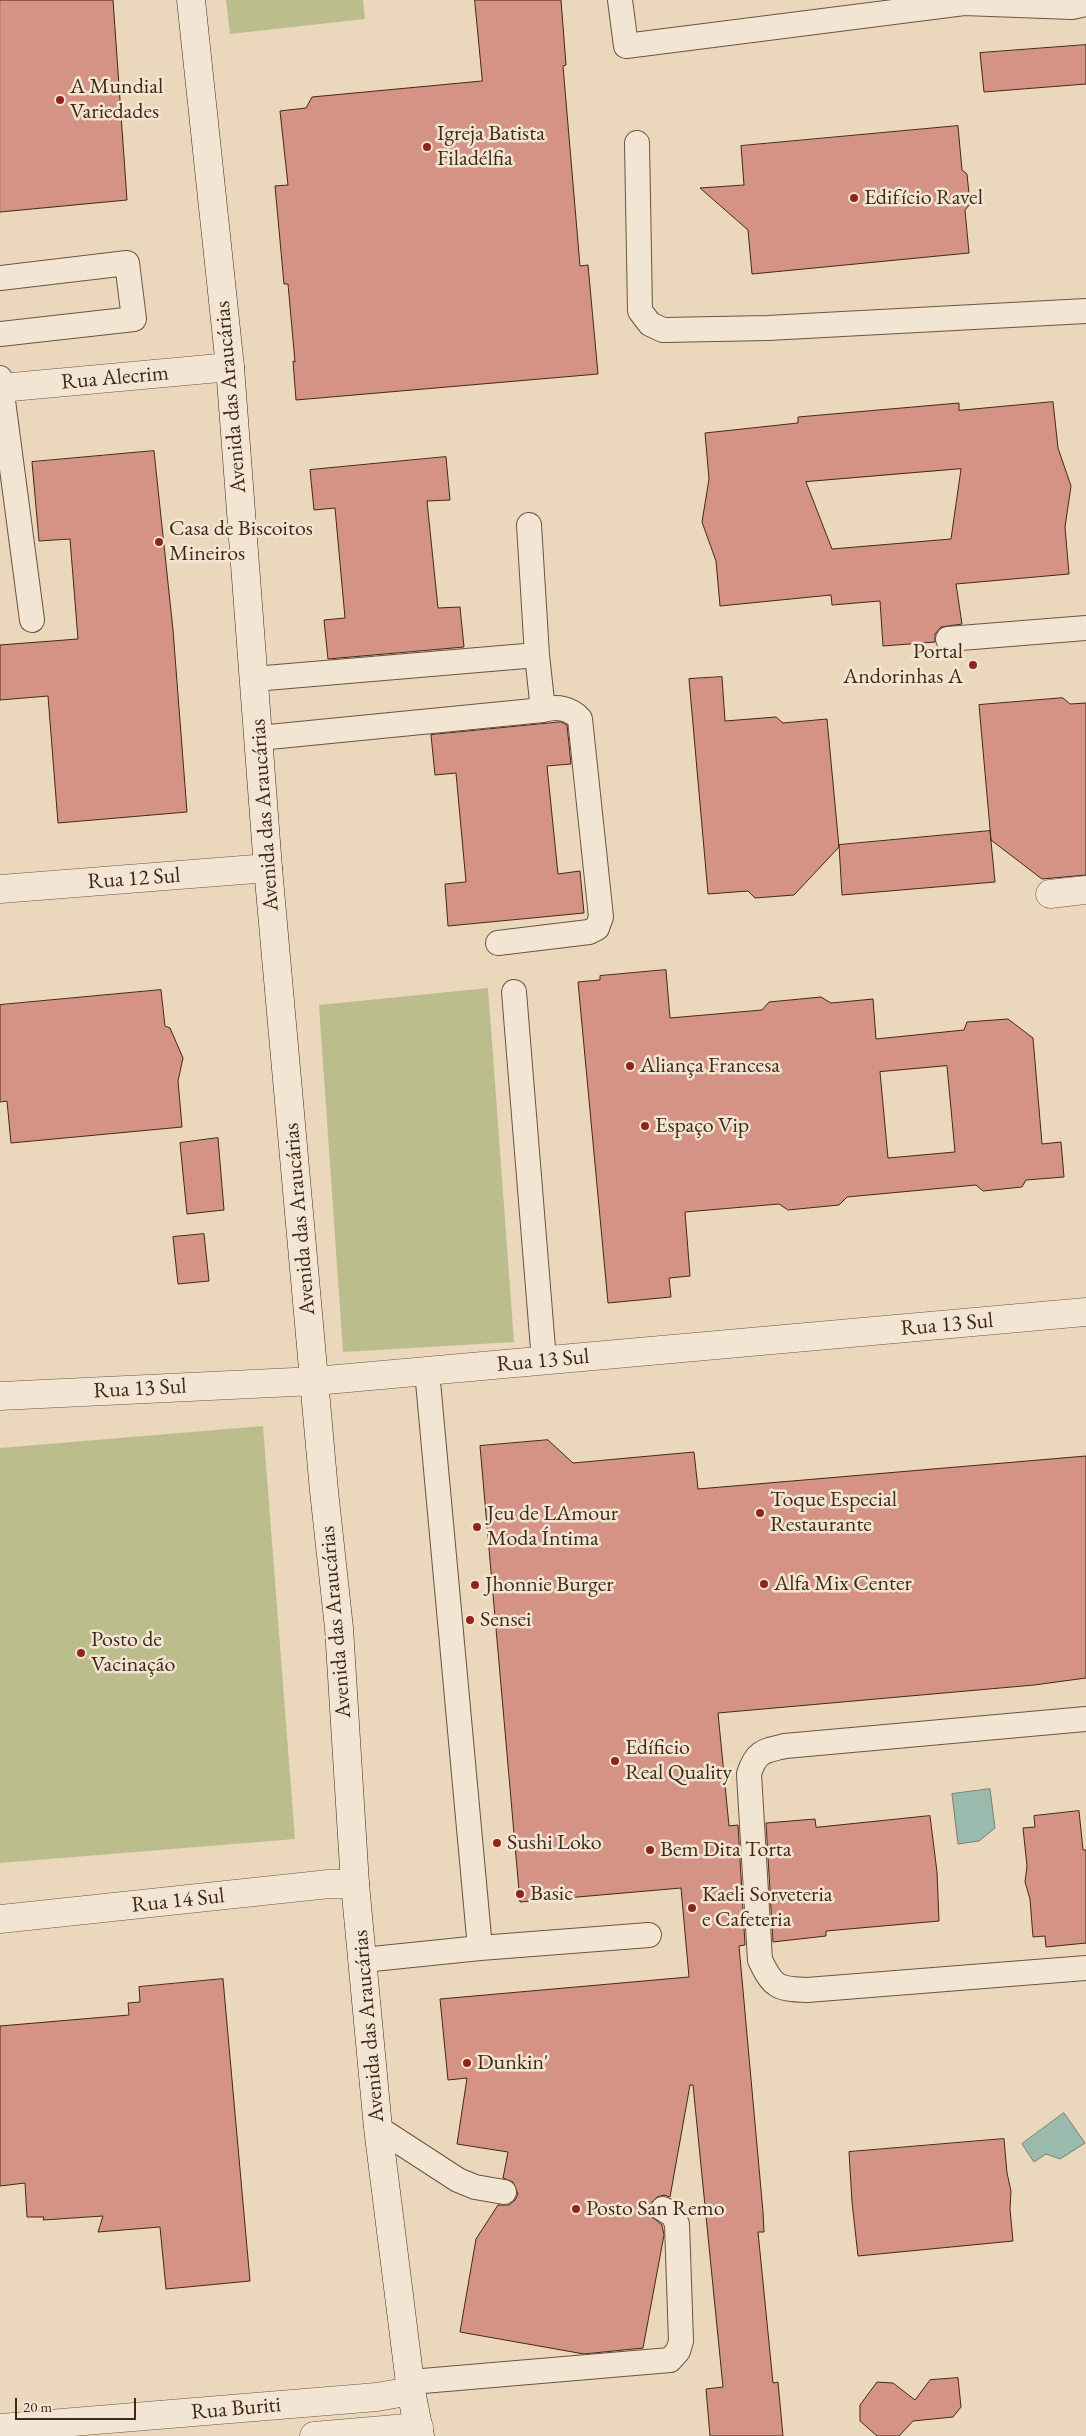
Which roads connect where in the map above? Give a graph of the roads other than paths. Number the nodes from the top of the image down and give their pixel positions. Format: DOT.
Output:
graph roads {
  1 [pos="190,0"];
  2 [pos="620,0"];
  3 [pos="1086,4"];
  4 [pos="637,143"];
  5 [pos="0,278"];
  6 [pos="1086,311"];
  7 [pos="0,334"];
  8 [pos="230,367"];
  9 [pos="0,384"];
  10 [pos="529,525"];
  11 [pos="32,620"];
  12 [pos="1086,628"];
  13 [pos="948,639"];
  14 [pos="537,656"];
  15 [pos="254,679"];
  16 [pos="543,710"];
  17 [pos="259,738"];
  18 [pos="268,868"];
  19 [pos="0,889"];
  20 [pos="1086,890"];
  21 [pos="1050,894"];
  22 [pos="498,942"];
  23 [pos="514,992"];
  24 [pos="1086,1312"];
  25 [pos="544,1361"];
  26 [pos="427,1371"];
  27 [pos="315,1381"];
  28 [pos="0,1396"];
  29 [pos="1086,1719"];
  30 [pos="355,1884"];
  31 [pos="0,1919"];
  32 [pos="649,1935"];
  33 [pos="480,1948"];
  34 [pos="363,1960"];
  35 [pos="1086,1968"];
  36 [pos="378,2128"];
  37 [pos="504,2192"];
  38 [pos="663,2209"];
  39 [pos="411,2387"];
  40 [pos="0,2428"];
  41 [pos="419,2431"];
  42 [pos="314,2436"];
  1 -- 8 [label="street, Avenida das Araucárias"];
  2 -- 3 [label="lane"];
  4 -- 6 [label="lane"];
  5 -- 7 [label="lane"];
  8 -- 9 [label="street, Rua Alecrim"];
  8 -- 15 [label="street, Avenida das Araucárias"];
  9 -- 11 [label="lane"];
  10 -- 14 [label="lane"];
  12 -- 13 [label="lane"];
  14 -- 15 [label="lane"];
  14 -- 16 [label="lane"];
  15 -- 17 [label="street, Avenida das Araucárias"];
  16 -- 17 [label="lane"];
  16 -- 22 [label="lane"];
  17 -- 18 [label="street, Avenida das Araucárias"];
  18 -- 19 [label="street, Rua 12 Sul"];
  18 -- 27 [label="street, Avenida das Araucárias"];
  20 -- 21 [label="street"];
  23 -- 25 [label="lane"];
  24 -- 25 [label="street, Rua 13 Sul"];
  25 -- 26 [label="street, Rua 13 Sul"];
  26 -- 27 [label="street, Rua 13 Sul"];
  26 -- 33 [label="lane"];
  27 -- 28 [label="street, Rua 13 Sul"];
  27 -- 30 [label="street, Avenida das Araucárias"];
  29 -- 35 [label="lane"];
  30 -- 31 [label="street, Rua 14 Sul"];
  30 -- 34 [label="street, Avenida das Araucárias"];
  32 -- 33 [label="lane"];
  33 -- 34 [label="lane"];
  34 -- 36 [label="street, Avenida das Araucárias"];
  36 -- 37 [label="lane"];
  36 -- 39 [label="street, Avenida das Araucárias"];
  38 -- 39 [label="lane"];
  39 -- 40 [label="street, Rua Buriti"];
  39 -- 41 [label="street, Avenida das Araucárias"];
  41 -- 42 [label="street"];
}
